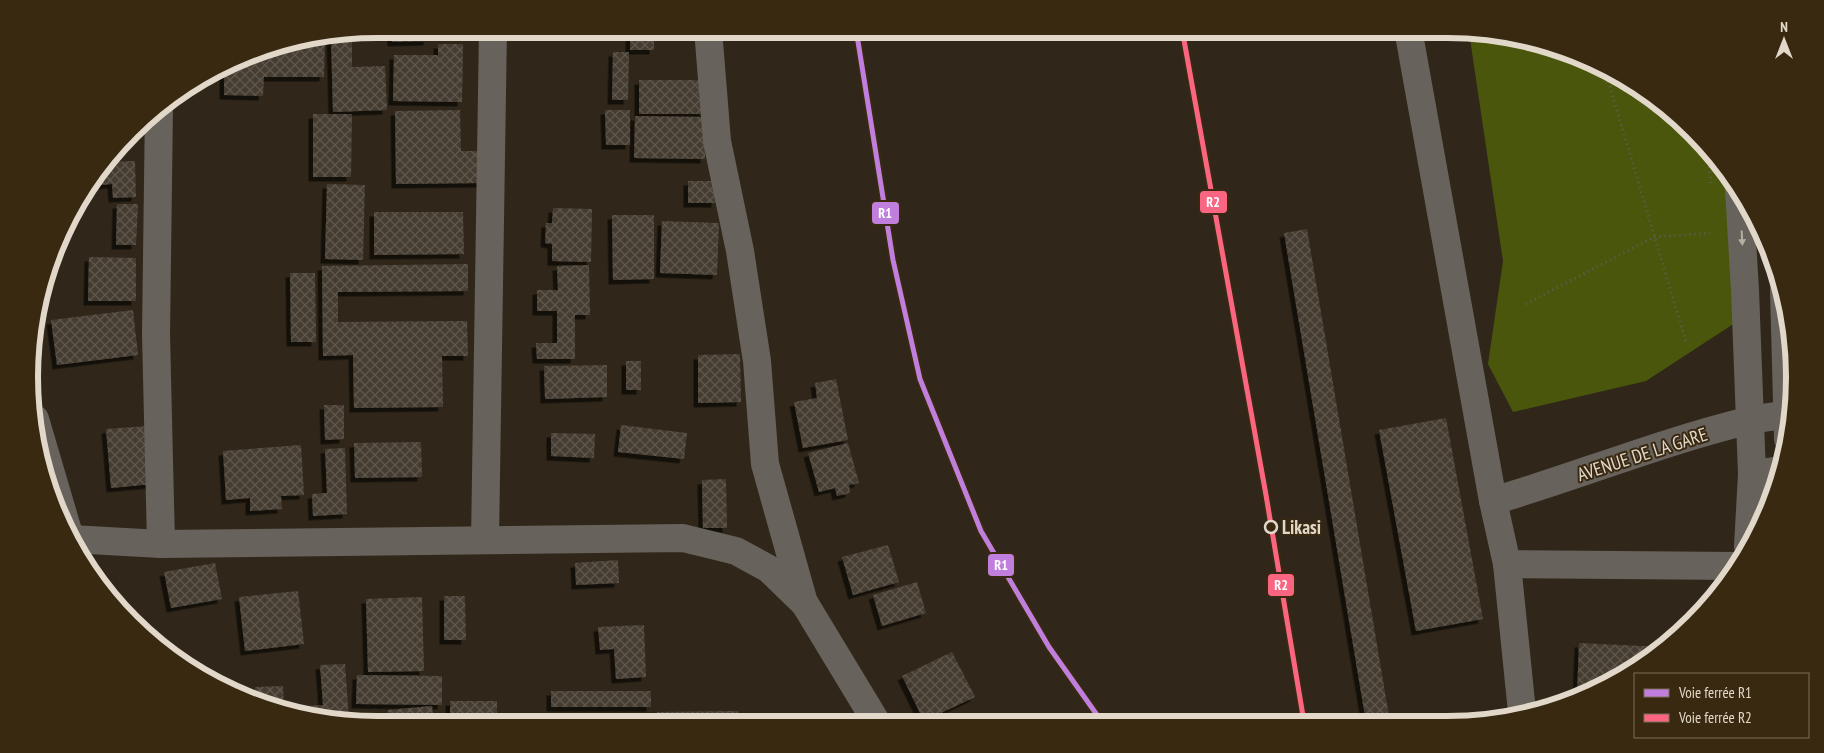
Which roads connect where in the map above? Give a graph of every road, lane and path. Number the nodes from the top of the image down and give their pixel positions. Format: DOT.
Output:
graph roads {
  1 [pos="493,38"];
  2 [pos="709,38"];
  3 [pos="1410,38"];
  4 [pos="1600,73"];
  5 [pos="1607,77"];
  6 [pos="1609,86"];
  7 [pos="159,117"];
  8 [pos="1740,205"];
  9 [pos="1717,233"];
  10 [pos="1654,237"];
  11 [pos="1526,304"];
  12 [pos="1686,342"];
  13 [pos="1749,420"];
  14 [pos="1784,423"];
  15 [pos="1773,471"];
  16 [pos="1752,474"];
  17 [pos="1493,501"];
  18 [pos="1749,532"];
  19 [pos="79,539"];
  20 [pos="485,540"];
  21 [pos="161,544"];
  22 [pos="1507,564"];
  23 [pos="1728,566"];
  24 [pos="805,604"];
  25 [pos="1522,707"];
  26 [pos="873,716"];
  1 -- 20 [label="street"];
  2 -- 24 [label="street"];
  3 -- 17 [label="street"];
  4 -- 6 [label="path"];
  5 -- 6 [label="path"];
  6 -- 10 [label="path"];
  7 -- 21 [label="street"];
  8 -- 13 [label="street, one-way"];
  9 -- 10 [label="path"];
  10 -- 11 [label="path"];
  10 -- 12 [label="path"];
  13 -- 14 [label="street, AVENUE DE LA GARE"];
  13 -- 16 [label="street"];
  13 -- 17 [label="street, AVENUE DE LA GARE"];
  15 -- 16 [label="street"];
  16 -- 18 [label="street"];
  17 -- 22 [label="street"];
  19 -- 21 [label="street"];
  20 -- 21 [label="street"];
  20 -- 24 [label="street"];
  22 -- 23 [label="street"];
  22 -- 25 [label="street"];
  24 -- 26 [label="street"];
}
